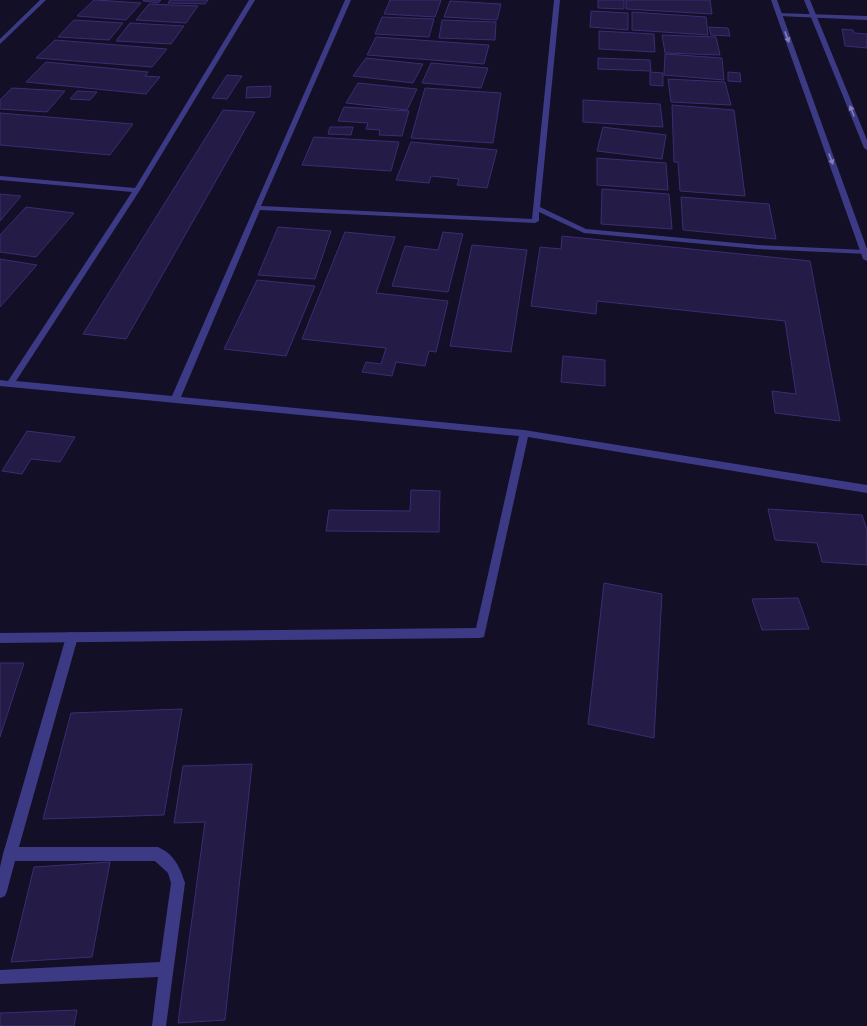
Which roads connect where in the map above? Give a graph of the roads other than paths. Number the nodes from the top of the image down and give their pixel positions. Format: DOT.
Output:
graph roads {
  1 [pos="43,0"];
  2 [pos="252,0"];
  3 [pos="348,0"];
  4 [pos="557,0"];
  5 [pos="774,0"];
  6 [pos="807,0"];
  7 [pos="779,14"];
  8 [pos="814,16"];
  9 [pos="867,18"];
  10 [pos="0,42"];
  11 [pos="867,148"];
  12 [pos="0,178"];
  13 [pos="137,190"];
  14 [pos="257,208"];
  15 [pos="536,208"];
  16 [pos="866,255"];
  17 [pos="0,383"];
  18 [pos="10,384"];
  19 [pos="182,385"];
  20 [pos="175,400"];
  21 [pos="195,402"];
  22 [pos="524,433"];
  23 [pos="867,489"];
  24 [pos="72,637"];
  25 [pos="0,638"];
  26 [pos="10,854"];
  27 [pos="0,891"];
  28 [pos="167,969"];
  29 [pos="0,977"];
  30 [pos="159,1026"];
  1 -- 10 [label="street"];
  2 -- 13 [label="street"];
  3 -- 14 [label="street"];
  4 -- 15 [label="street"];
  5 -- 7 [label="street"];
  6 -- 8 [label="street"];
  7 -- 8 [label="street"];
  7 -- 16 [label="street, one-way"];
  8 -- 9 [label="street"];
  11 -- 8 [label="street, one-way"];
  12 -- 13 [label="street"];
  13 -- 18 [label="street"];
  14 -- 15 [label="street"];
  14 -- 19 [label="street"];
  15 -- 16 [label="street"];
  17 -- 18 [label="street"];
  18 -- 20 [label="street"];
  19 -- 20 [label="street"];
  19 -- 21 [label="street"];
  20 -- 21 [label="street"];
  21 -- 22 [label="street"];
  22 -- 23 [label="street"];
  22 -- 24 [label="street"];
  24 -- 25 [label="street"];
  24 -- 26 [label="street"];
  26 -- 27 [label="street"];
  26 -- 28 [label="street"];
  28 -- 29 [label="street"];
  28 -- 30 [label="street"];
}
